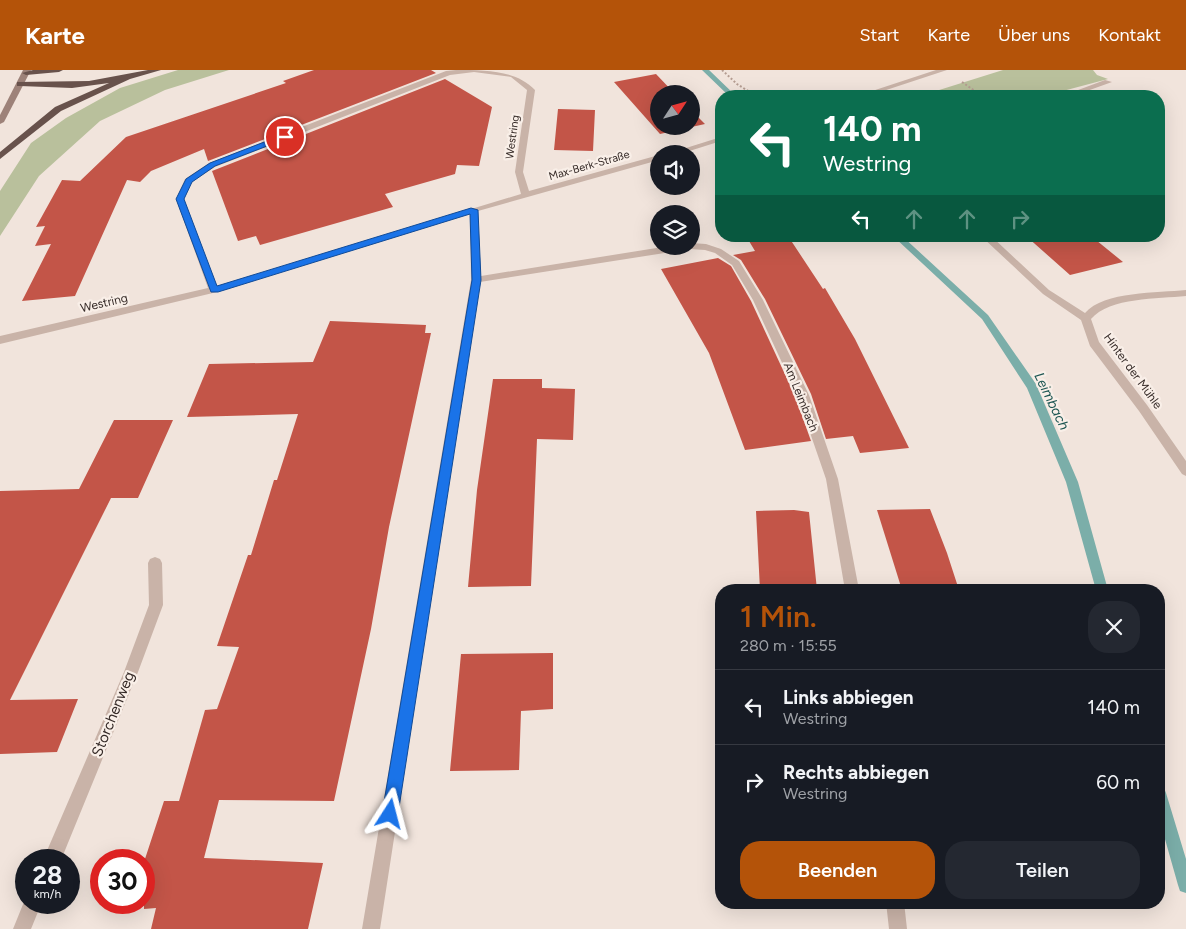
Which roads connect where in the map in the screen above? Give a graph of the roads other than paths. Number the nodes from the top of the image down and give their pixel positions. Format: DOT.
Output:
graph roads {
  1 [pos="58,70"];
  2 [pos="157,70"];
  3 [pos="474,70"];
  4 [pos="943,70"];
  5 [pos="26,71"];
  6 [pos="127,78"];
  7 [pos="1108,82"];
  8 [pos="20,84"];
  9 [pos="880,90"];
  10 [pos="1084,90"];
  11 [pos="0,122"];
  12 [pos="715,142"];
  13 [pos="700,146"];
  14 [pos="0,156"];
  15 [pos="650,160"];
  16 [pos="526,195"];
  17 [pos="474,210"];
  18 [pos="992,242"];
  19 [pos="700,247"];
  20 [pos="650,252"];
  21 [pos="476,280"];
  22 [pos="214,290"];
  23 [pos="1186,294"];
  24 [pos="1086,318"];
  25 [pos="0,340"];
  26 [pos="1186,471"];
  27 [pos="155,563"];
  28 [pos="851,584"];
  29 [pos="57,849"];
  30 [pos="896,909"];
  31 [pos="28,914"];
  32 [pos="22,929"];
  33 [pos="371,929"];
  34 [pos="898,929"];
  1 -- 5 [label="highway"];
  2 -- 6 [label="highway"];
  3 -- 16 [label="street, Westring"];
  3 -- 22 [label="street, Westring"];
  4 -- 9 [label="street"];
  5 -- 8 [label="main road"];
  6 -- 8 [label="highway"];
  6 -- 14 [label="highway"];
  7 -- 10 [label="street"];
  8 -- 11 [label="main road"];
  12 -- 13 [label="street"];
  15 -- 16 [label="street, Max-Berk-Straße"];
  16 -- 17 [label="street, Westring"];
  17 -- 21 [label="street"];
  17 -- 22 [label="street, Westring"];
  18 -- 24 [label="street"];
  19 -- 28 [label="street, Am Leimbach"];
  20 -- 21 [label="street, Am Leimbach"];
  21 -- 33 [label="street"];
  22 -- 25 [label="street, Westring"];
  23 -- 24 [label="street"];
  24 -- 26 [label="street, Hinter der Mühle"];
  27 -- 29 [label="street, Storchenweg"];
  30 -- 34 [label="street"];
  31 -- 32 [label="street"];
}
